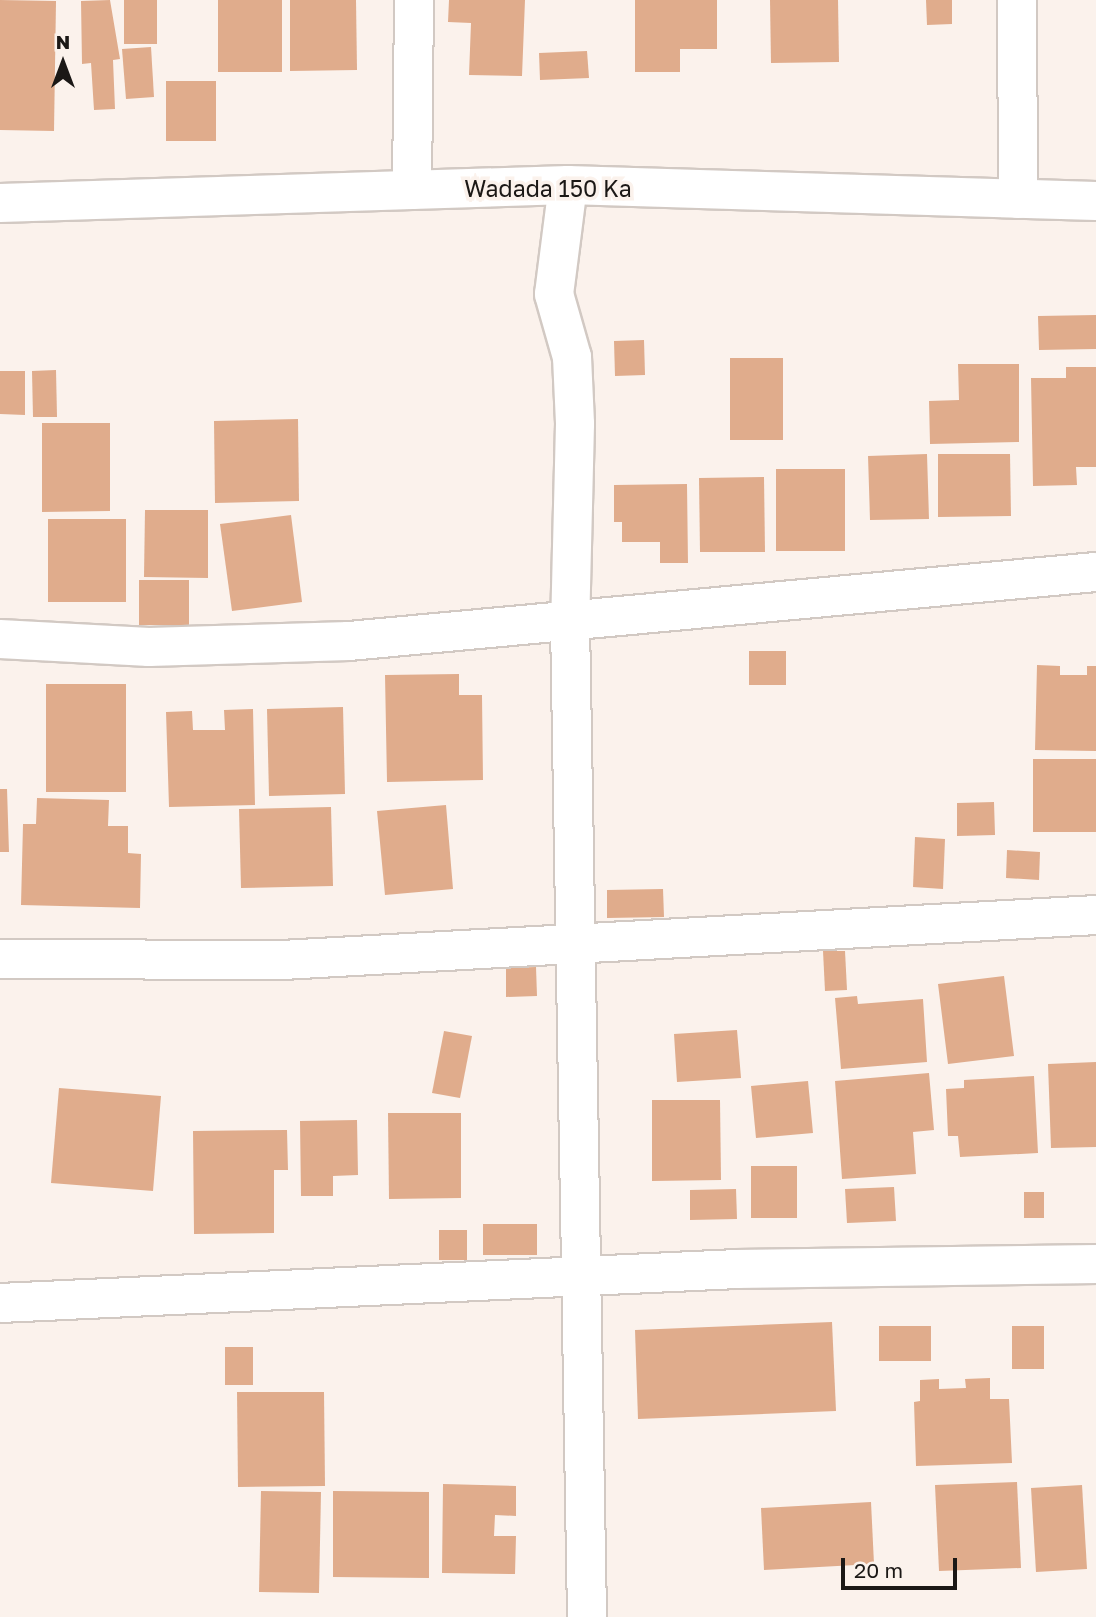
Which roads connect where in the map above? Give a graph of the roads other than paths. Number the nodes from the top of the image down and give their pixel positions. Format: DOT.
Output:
graph roads {
  1 [pos="414,0"];
  2 [pos="1017,0"];
  3 [pos="568,185"];
  4 [pos="412,190"];
  5 [pos="1018,198"];
  6 [pos="1096,201"];
  7 [pos="0,203"];
  8 [pos="1096,572"];
  9 [pos="570,622"];
  10 [pos="0,639"];
  11 [pos="1096,915"];
  12 [pos="577,945"];
  13 [pos="0,959"];
  14 [pos="1096,1264"];
  15 [pos="577,1280"];
  16 [pos="0,1303"];
  17 [pos="587,1617"];
  1 -- 4 [label="street"];
  2 -- 5 [label="street"];
  3 -- 4 [label="street, Wadada 150 Ka"];
  3 -- 5 [label="street, Wadada 150 Ka"];
  3 -- 9 [label="street"];
  4 -- 7 [label="street, Wadada 150 Ka"];
  5 -- 6 [label="street, Wadada 150 Ka"];
  8 -- 9 [label="street"];
  9 -- 10 [label="street"];
  9 -- 12 [label="street"];
  11 -- 12 [label="street"];
  12 -- 13 [label="street"];
  12 -- 15 [label="street"];
  14 -- 15 [label="street"];
  15 -- 16 [label="street"];
  15 -- 17 [label="street"];
}
